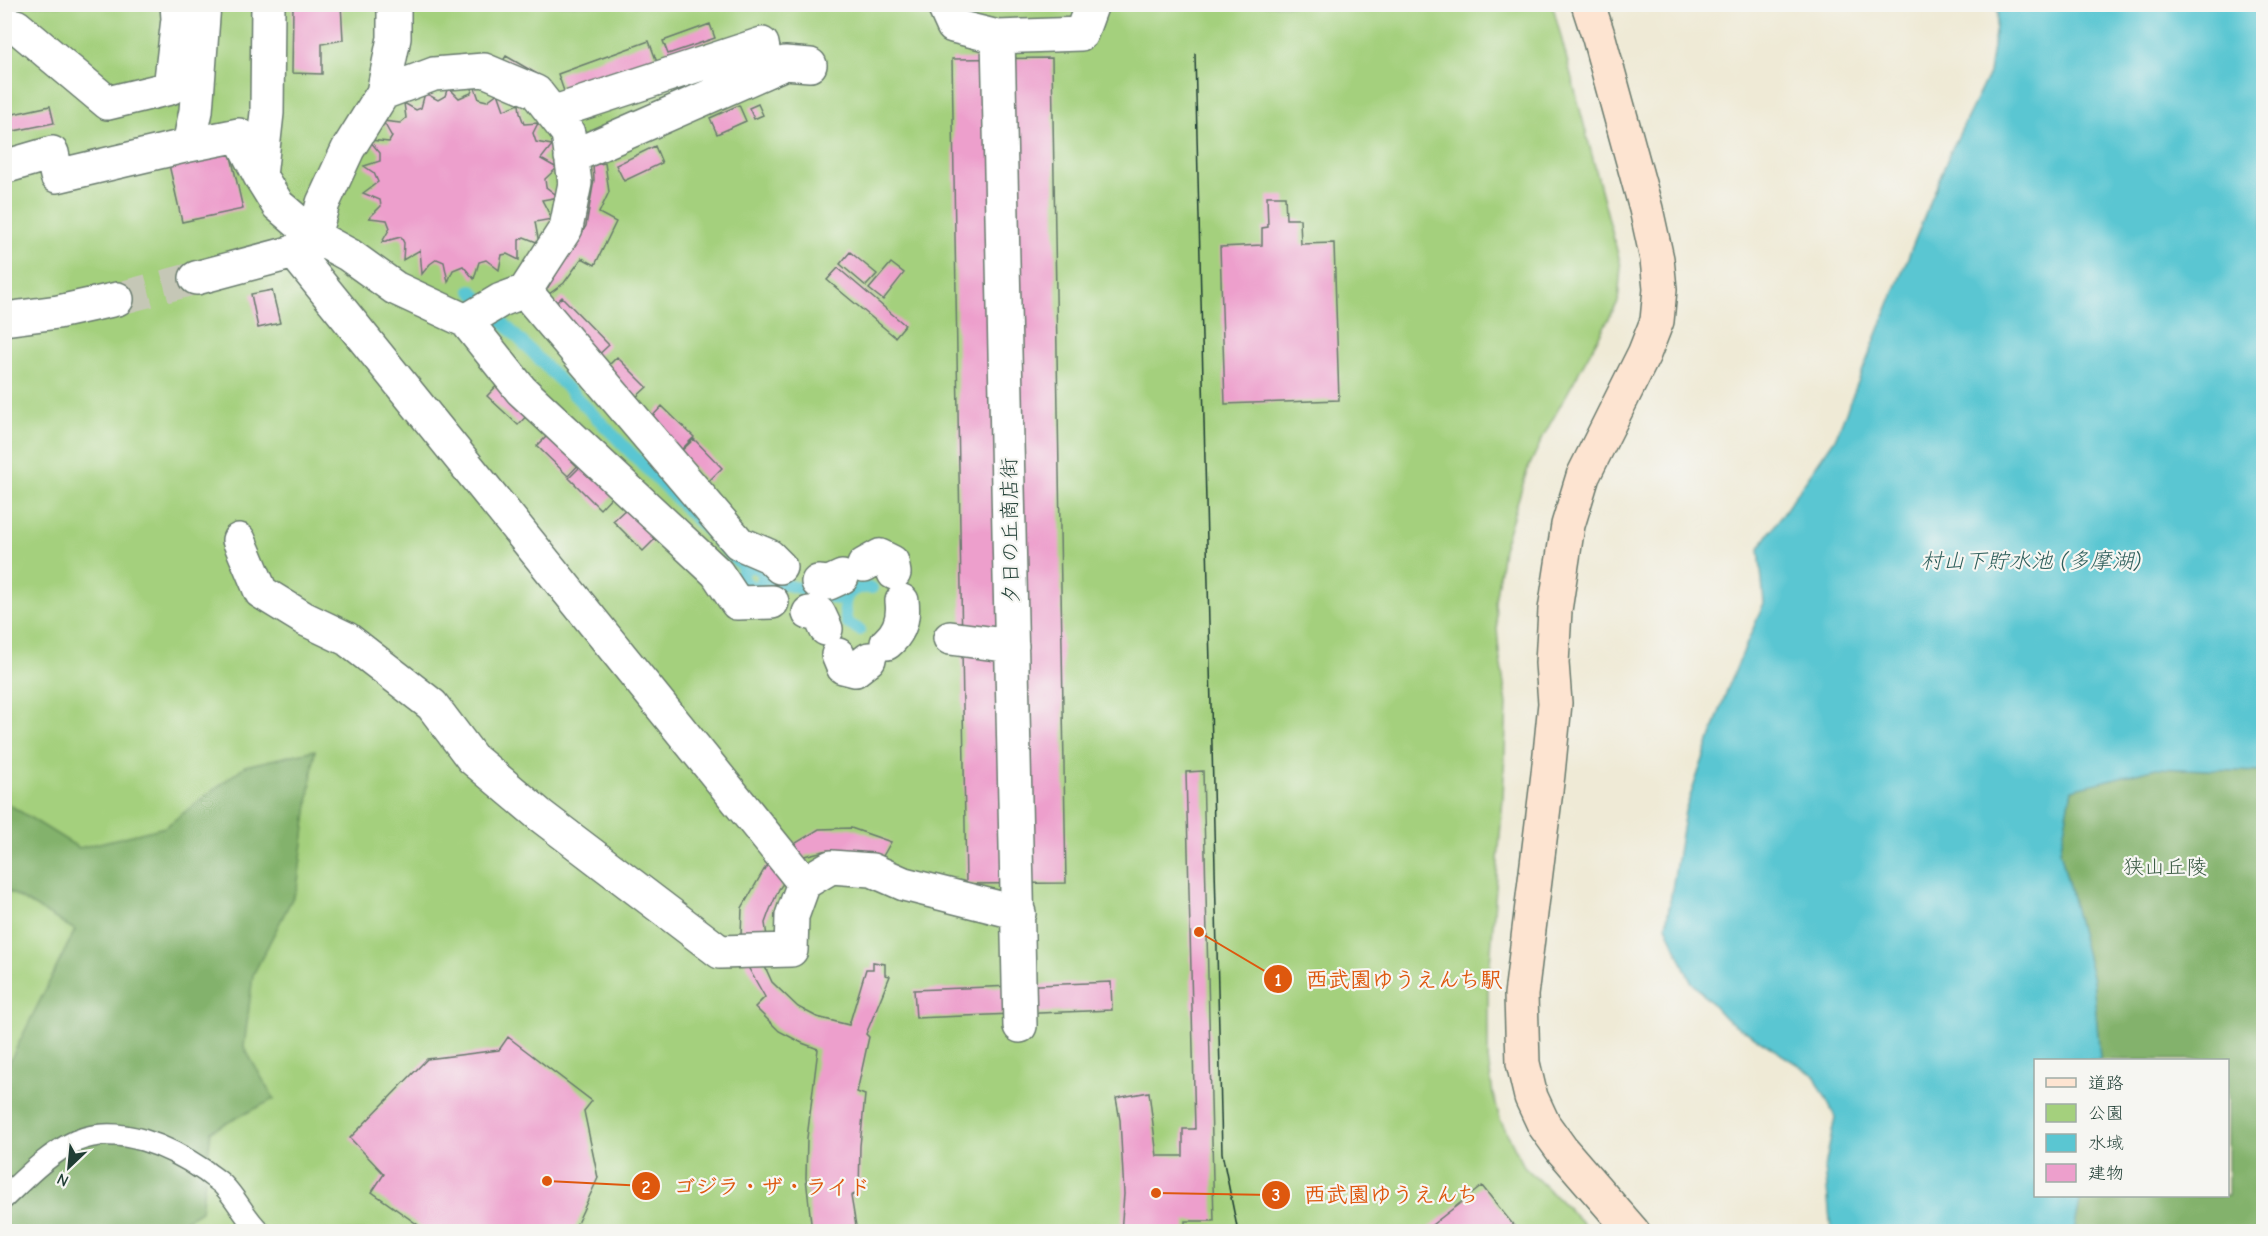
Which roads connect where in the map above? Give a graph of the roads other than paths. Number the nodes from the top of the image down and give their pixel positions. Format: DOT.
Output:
graph roads {
  1 [pos="177,4"];
  2 [pos="204,4"];
  3 [pos="268,4"];
  4 [pos="394,4"];
  5 [pos="943,4"];
  6 [pos="1092,4"];
  7 [pos="1588,4"];
  8 [pos="14,24"];
  9 [pos="998,37"];
  10 [pos="810,65"];
  11 [pos="767,71"];
  12 [pos="383,93"];
  13 [pos="552,113"];
  14 [pos="189,145"];
  15 [pos="571,157"];
  16 [pos="4,167"];
  17 [pos="260,176"];
  18 [pos="304,244"];
  19 [pos="196,278"];
  20 [pos="117,299"];
  21 [pos="492,307"];
  22 [pos="4,319"];
  23 [pos="239,540"];
  24 [pos="780,567"];
  25 [pos="864,579"];
  26 [pos="772,602"];
  27 [pos="950,638"];
  28 [pos="846,640"];
  29 [pos="1012,646"];
  30 [pos="804,883"];
  31 [pos="1019,913"];
  32 [pos="1020,1026"];
  33 [pos="4,1198"];
  34 [pos="260,1232"];
  35 [pos="1633,1232"];
  1 -- 8 [label="street"];
  2 -- 14 [label="street"];
  3 -- 17 [label="street"];
  4 -- 12 [label="street"];
  5 -- 9 [label="street"];
  6 -- 9 [label="street"];
  7 -- 35 [label="street"];
  9 -- 29 [label="street, 夕日の丘商店街"];
  10 -- 11 [label="street"];
  11 -- 13 [label="street"];
  11 -- 15 [label="street"];
  12 -- 13 [label="street"];
  12 -- 18 [label="street"];
  13 -- 15 [label="street"];
  14 -- 16 [label="street"];
  14 -- 17 [label="street"];
  15 -- 21 [label="street"];
  17 -- 18 [label="street"];
  18 -- 19 [label="street"];
  18 -- 21 [label="street"];
  18 -- 30 [label="street"];
  20 -- 22 [label="street"];
  21 -- 24 [label="street"];
  21 -- 26 [label="street"];
  23 -- 30 [label="street"];
  25 -- 28 [label="street"];
  27 -- 29 [label="street"];
  29 -- 31 [label="street, 夕日の丘商店街"];
  30 -- 31 [label="street"];
  31 -- 32 [label="street, 夕日の丘商店街"];
  33 -- 34 [label="lane"];
}
